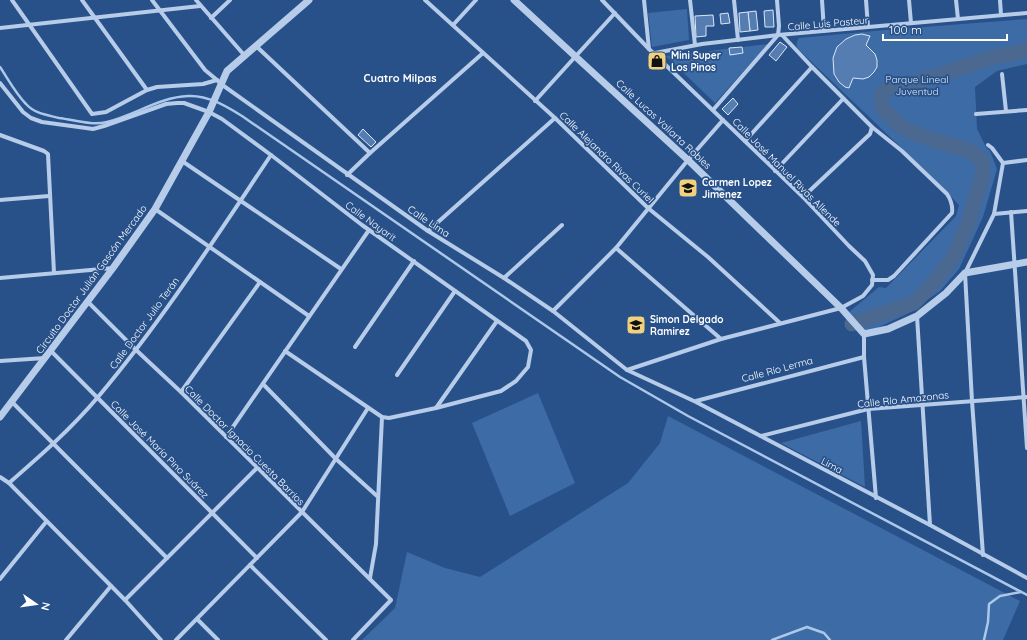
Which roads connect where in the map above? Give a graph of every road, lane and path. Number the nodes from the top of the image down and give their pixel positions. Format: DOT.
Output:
graph roads {
  1 [pos="12,0"];
  2 [pos="82,0"];
  3 [pos="152,0"];
  4 [pos="196,0"];
  5 [pos="230,0"];
  6 [pos="309,0"];
  7 [pos="425,0"];
  8 [pos="476,0"];
  9 [pos="514,0"];
  10 [pos="602,0"];
  11 [pos="644,0"];
  12 [pos="690,0"];
  13 [pos="734,0"];
  14 [pos="777,0"];
  15 [pos="822,0"];
  16 [pos="866,0"];
  17 [pos="909,0"];
  18 [pos="956,0"];
  19 [pos="1000,0"];
  20 [pos="200,6"];
  21 [pos="160,10"];
  22 [pos="615,13"];
  23 [pos="1027,13"];
  24 [pos="1001,15"];
  25 [pos="95,18"];
  26 [pos="212,18"];
  27 [pos="958,19"];
  28 [pos="911,23"];
  29 [pos="30,25"];
  30 [pos="453,26"];
  31 [pos="868,27"];
  32 [pos="0,28"];
  33 [pos="824,31"];
  34 [pos="780,35"];
  35 [pos="738,40"];
  36 [pos="695,45"];
  37 [pos="256,46"];
  38 [pos="649,49"];
  39 [pos="483,53"];
  40 [pos="655,53"];
  41 [pos="576,55"];
  42 [pos="246,56"];
  43 [pos="812,67"];
  44 [pos="1002,74"];
  45 [pos="219,82"];
  46 [pos="0,83"];
  47 [pos="147,90"];
  48 [pos="843,99"];
  49 [pos="536,101"];
  50 [pos="210,110"];
  51 [pos="713,110"];
  52 [pos="1027,110"];
  53 [pos="1006,111"];
  54 [pos="976,114"];
  55 [pos="555,118"];
  56 [pos="723,120"];
  57 [pos="872,127"];
  58 [pos="0,135"];
  59 [pos="745,141"];
  60 [pos="988,145"];
  61 [pos="370,152"];
  62 [pos="271,155"];
  63 [pos="688,160"];
  64 [pos="1027,160"];
  65 [pos="182,161"];
  66 [pos="1003,163"];
  67 [pos="775,171"];
  68 [pos="347,175"];
  69 [pos="50,196"];
  70 [pos="803,197"];
  71 [pos="0,200"];
  72 [pos="241,200"];
  73 [pos="155,208"];
  74 [pos="648,208"];
  75 [pos="1027,210"];
  76 [pos="1011,212"];
  77 [pos="994,214"];
  78 [pos="562,225"];
  79 [pos="369,230"];
  80 [pos="428,231"];
  81 [pos="209,246"];
  82 [pos="616,248"];
  83 [pos="414,261"];
  84 [pos="1027,262"];
  85 [pos="1014,264"];
  86 [pos="114,268"];
  87 [pos="341,269"];
  88 [pos="54,273"];
  89 [pos="965,273"];
  90 [pos="0,278"];
  91 [pos="504,278"];
  92 [pos="872,280"];
  93 [pos="260,282"];
  94 [pos="455,291"];
  95 [pos="88,302"];
  96 [pos="841,308"];
  97 [pos="553,311"];
  98 [pos="309,316"];
  99 [pos="916,316"];
  100 [pos="497,321"];
  101 [pos="780,324"];
  102 [pos="864,334"];
  103 [pos="721,340"];
  104 [pos="355,347"];
  105 [pos="136,349"];
  106 [pos="51,351"];
  107 [pos="286,351"];
  108 [pos="864,357"];
  109 [pos="45,358"];
  110 [pos="0,361"];
  111 [pos="627,370"];
  112 [pos="397,375"];
  113 [pos="262,384"];
  114 [pos="181,392"];
  115 [pos="1025,397"];
  116 [pos="98,398"];
  117 [pos="972,401"];
  118 [pos="12,402"];
  119 [pos="696,402"];
  120 [pos="923,405"];
  121 [pos="368,408"];
  122 [pos="436,408"];
  123 [pos="868,409"];
  124 [pos="0,417"];
  125 [pos="382,417"];
  126 [pos="760,436"];
  127 [pos="226,437"];
  128 [pos="54,444"];
  129 [pos="1027,448"];
  130 [pos="336,459"];
  131 [pos="258,468"];
  132 [pos="0,477"];
  133 [pos="9,483"];
  134 [pos="377,496"];
  135 [pos="876,498"];
  136 [pos="302,512"];
  137 [pos="212,513"];
  138 [pos="46,522"];
  139 [pos="930,525"];
  140 [pos="983,555"];
  141 [pos="167,558"];
  142 [pos="257,558"];
  143 [pos="250,565"];
  144 [pos="370,578"];
  145 [pos="1027,578"];
  146 [pos="0,579"];
  147 [pos="110,586"];
  148 [pos="125,600"];
  149 [pos="197,618"];
  150 [pos="66,640"];
  151 [pos="161,640"];
  152 [pos="176,640"];
  153 [pos="218,640"];
  154 [pos="326,640"];
  155 [pos="354,640"];
  1 -- 29 [label="street"];
  2 -- 25 [label="street"];
  3 -- 21 [label="street, Calle Lima"];
  4 -- 20 [label="street"];
  5 -- 26 [label="street"];
  6 -- 37 [label="street, Circuito Doctor Julián Gascón Mercado"];
  7 -- 30 [label="street, Calle Alejandro Rivas Curiel"];
  8 -- 30 [label="street"];
  9 -- 41 [label="street, Calle Lucas Vallarta Robles"];
  10 -- 22 [label="street, Calle José Manuel Rivas Allende"];
  11 -- 38 [label="street"];
  12 -- 36 [label="street"];
  13 -- 35 [label="street"];
  14 -- 34 [label="street"];
  15 -- 33 [label="street"];
  16 -- 31 [label="street"];
  17 -- 28 [label="street"];
  18 -- 27 [label="street"];
  19 -- 24 [label="street"];
  20 -- 21 [label="street"];
  20 -- 26 [label="street"];
  21 -- 25 [label="street"];
  21 -- 45 [label="street, Calle Lima"];
  22 -- 38 [label="street, Calle José Manuel Rivas Allende"];
  22 -- 41 [label="street"];
  23 -- 24 [label="street, Calle Luis Pasteur"];
  24 -- 27 [label="street, Calle Luis Pasteur"];
  25 -- 29 [label="street"];
  25 -- 47 [label="street"];
  26 -- 42 [label="street"];
  27 -- 28 [label="street, Calle Luis Pasteur"];
  28 -- 31 [label="street, Calle Luis Pasteur"];
  29 -- 32 [label="street"];
  29 -- 47 [label="street"];
  30 -- 39 [label="street, Calle Alejandro Rivas Curiel"];
  31 -- 33 [label="street, Calle Luis Pasteur"];
  33 -- 34 [label="street, Calle Luis Pasteur"];
  34 -- 35 [label="street, Calle Luis Pasteur"];
  34 -- 43 [label="street"];
  34 -- 51 [label="street"];
  35 -- 36 [label="street, Calle Luis Pasteur"];
  36 -- 40 [label="street, Calle Luis Pasteur"];
  37 -- 42 [label="street, Circuito Doctor Julián Gascón Mercado"];
  37 -- 61 [label="street"];
  38 -- 40 [label="street, Calle José Manuel Rivas Allende"];
  39 -- 49 [label="street, Calle Alejandro Rivas Curiel"];
  39 -- 61 [label="street"];
  40 -- 51 [label="street, Calle José Manuel Rivas Allende"];
  41 -- 49 [label="street"];
  41 -- 63 [label="street, Calle Lucas Vallarta Robles"];
  42 -- 45 [label="street, Circuito Doctor Julián Gascón Mercado"];
  43 -- 48 [label="street"];
  43 -- 59 [label="street"];
  44 -- 53 [label="street"];
  45 -- 47 [label="street"];
  45 -- 50 [label="street, Circuito Doctor Julián Gascón Mercado"];
  45 -- 68 [label="street, Calle Lima"];
  46 -- 50 [label="street, Calle Nayarit"];
  48 -- 57 [label="street"];
  48 -- 67 [label="street"];
  49 -- 55 [label="street, Calle Alejandro Rivas Curiel"];
  50 -- 62 [label="street, Calle Nayarit"];
  50 -- 65 [label="street, Circuito Doctor Julián Gascón Mercado"];
  51 -- 56 [label="street, Calle José Manuel Rivas Allende"];
  52 -- 53 [label="street"];
  53 -- 54 [label="street"];
  55 -- 74 [label="street, Calle Alejandro Rivas Curiel"];
  55 -- 80 [label="street"];
  56 -- 59 [label="street, Calle José Manuel Rivas Allende"];
  56 -- 63 [label="street"];
  57 -- 70 [label="street"];
  57 -- 92 [label="street"];
  58 -- 69 [label="street"];
  59 -- 67 [label="street, Calle José Manuel Rivas Allende"];
  60 -- 66 [label="street"];
  61 -- 68 [label="street"];
  62 -- 72 [label="street, Calle Doctor Julio Terán"];
  62 -- 79 [label="street, Calle Nayarit"];
  63 -- 74 [label="street"];
  63 -- 96 [label="street, Calle Lucas Vallarta Robles"];
  64 -- 66 [label="street"];
  65 -- 72 [label="street"];
  65 -- 73 [label="street, Circuito Doctor Julián Gascón Mercado"];
  66 -- 77 [label="street"];
  67 -- 70 [label="street, Calle José Manuel Rivas Allende"];
  68 -- 80 [label="street, Calle Lima"];
  69 -- 71 [label="street"];
  69 -- 88 [label="street"];
  70 -- 92 [label="street, Calle José Manuel Rivas Allende"];
  72 -- 81 [label="street, Calle Doctor Julio Terán"];
  72 -- 87 [label="street"];
  73 -- 81 [label="street"];
  73 -- 86 [label="street, Circuito Doctor Julián Gascón Mercado"];
  74 -- 82 [label="street"];
  74 -- 101 [label="street, Calle Alejandro Rivas Curiel"];
  75 -- 76 [label="street"];
  76 -- 77 [label="street"];
  76 -- 85 [label="street"];
  77 -- 89 [label="street"];
  78 -- 91 [label="street"];
  79 -- 83 [label="street, Calle Nayarit"];
  79 -- 87 [label="street"];
  80 -- 91 [label="street, Calle Lima"];
  81 -- 93 [label="street"];
  81 -- 105 [label="street, Calle Doctor Julio Terán"];
  82 -- 97 [label="street"];
  82 -- 103 [label="street"];
  83 -- 94 [label="street, Calle Nayarit"];
  83 -- 104 [label="street"];
  84 -- 85 [label="street"];
  85 -- 89 [label="street"];
  85 -- 115 [label="street"];
  86 -- 88 [label="street"];
  86 -- 95 [label="street, Circuito Doctor Julián Gascón Mercado"];
  87 -- 98 [label="street"];
  88 -- 90 [label="street"];
  89 -- 99 [label="street"];
  89 -- 117 [label="street"];
  91 -- 97 [label="street, Calle Lima"];
  92 -- 96 [label="street"];
  93 -- 98 [label="street"];
  93 -- 114 [label="street"];
  94 -- 100 [label="street, Calle Nayarit"];
  94 -- 112 [label="street"];
  95 -- 105 [label="street, Calle Doctor Ignacio Cuesta Barrios"];
  95 -- 106 [label="street, Circuito Doctor Julián Gascón Mercado"];
  96 -- 101 [label="street"];
  96 -- 102 [label="street, Calle Lucas Vallarta Robles"];
  97 -- 111 [label="street, Calle Lima"];
  98 -- 107 [label="street"];
  99 -- 102 [label="street"];
  99 -- 120 [label="street"];
  100 -- 122 [label="street"];
  100 -- 122 [label="street, Calle Nayarit"];
  101 -- 103 [label="street"];
  102 -- 108 [label="street"];
  103 -- 111 [label="street"];
  105 -- 114 [label="street, Calle Doctor Ignacio Cuesta Barrios"];
  105 -- 116 [label="street, Calle Doctor Julio Terán"];
  106 -- 109 [label="street, Circuito Doctor Julián Gascón Mercado"];
  106 -- 116 [label="street, Calle José María Pino Suárez"];
  107 -- 113 [label="street"];
  107 -- 121 [label="street"];
  108 -- 119 [label="street, Calle Río Lerma"];
  108 -- 123 [label="street"];
  109 -- 110 [label="street"];
  109 -- 118 [label="street, Circuito Doctor Julián Gascón Mercado"];
  111 -- 119 [label="street, Lima"];
  113 -- 127 [label="street"];
  113 -- 130 [label="street"];
  114 -- 127 [label="street, Calle Doctor Ignacio Cuesta Barrios"];
  115 -- 117 [label="street, Calle Río Amazonas"];
  115 -- 129 [label="street"];
  116 -- 128 [label="street, Calle Doctor Julio Terán"];
  116 -- 137 [label="street, Calle José María Pino Suárez"];
  117 -- 120 [label="street, Calle Río Amazonas"];
  117 -- 140 [label="street"];
  118 -- 124 [label="street, Circuito Doctor Julián Gascón Mercado"];
  118 -- 128 [label="street"];
  119 -- 126 [label="street, Lima"];
  120 -- 123 [label="street, Calle Río Amazonas"];
  120 -- 139 [label="street"];
  121 -- 125 [label="street"];
  121 -- 130 [label="street"];
  122 -- 125 [label="street"];
  123 -- 126 [label="street, Calle Río Amazonas"];
  123 -- 135 [label="street"];
  125 -- 134 [label="street"];
  126 -- 135 [label="street, Lima"];
  127 -- 131 [label="street, Calle Doctor Ignacio Cuesta Barrios"];
  128 -- 133 [label="street, Calle Doctor Julio Terán"];
  128 -- 141 [label="street"];
  130 -- 134 [label="street"];
  130 -- 136 [label="street"];
  131 -- 136 [label="street, Calle Doctor Ignacio Cuesta Barrios"];
  131 -- 137 [label="street"];
  132 -- 133 [label="street"];
  133 -- 138 [label="street"];
  134 -- 144 [label="street"];
  135 -- 139 [label="street, Lima"];
  136 -- 142 [label="street"];
  136 -- 144 [label="street, Calle Doctor Ignacio Cuesta Barrios"];
  137 -- 141 [label="street"];
  137 -- 142 [label="street, Calle José María Pino Suárez"];
  138 -- 146 [label="street"];
  138 -- 147 [label="street"];
  139 -- 140 [label="street, Lima"];
  140 -- 145 [label="street, Lima"];
  141 -- 148 [label="street"];
  142 -- 143 [label="street"];
  143 -- 149 [label="street"];
  143 -- 154 [label="street"];
  144 -- 155 [label="street, Calle Doctor Ignacio Cuesta Barrios"];
  147 -- 148 [label="street"];
  147 -- 150 [label="street"];
  148 -- 151 [label="street"];
  149 -- 152 [label="street"];
  149 -- 153 [label="street"];
}
